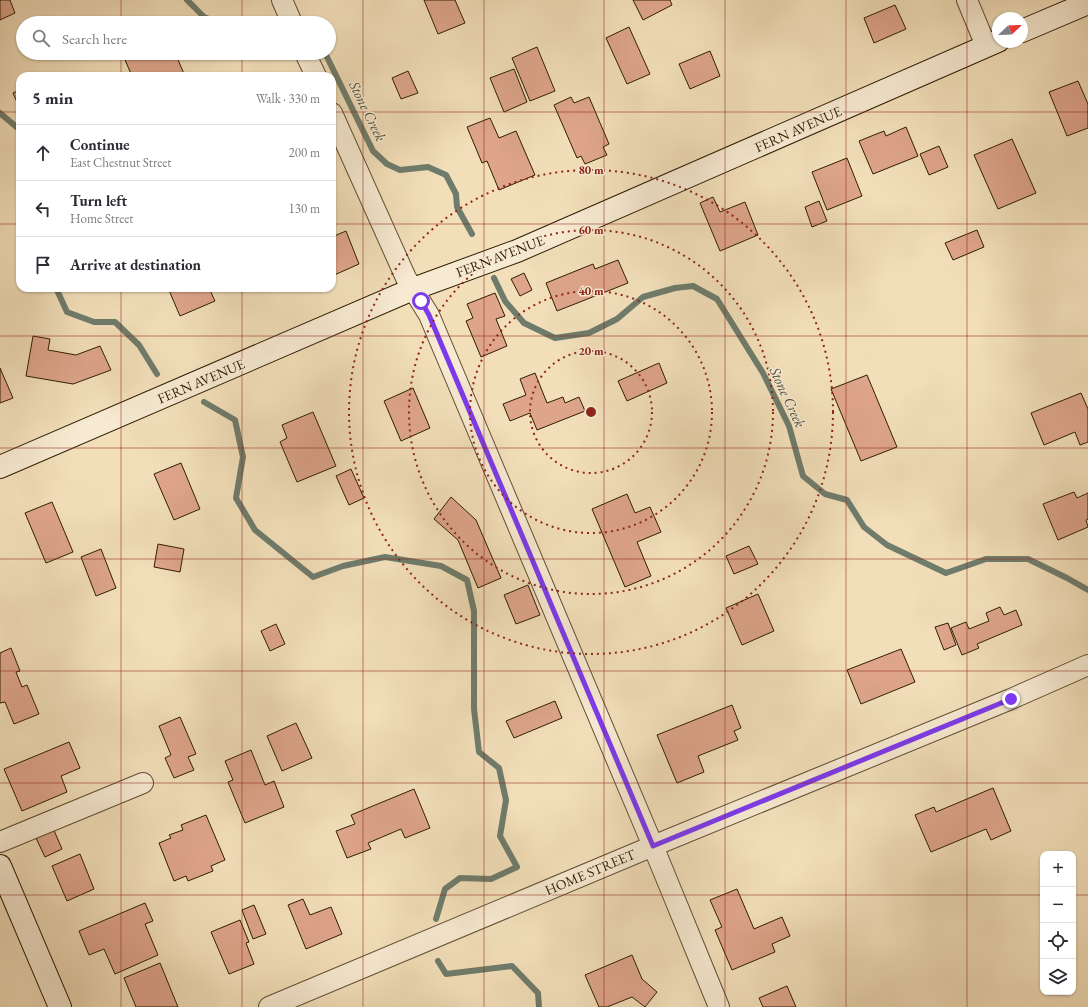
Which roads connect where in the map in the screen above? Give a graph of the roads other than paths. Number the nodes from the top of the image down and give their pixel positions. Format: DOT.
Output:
graph roads {
  1 [pos="282,0"];
  2 [pos="967,0"];
  3 [pos="1088,4"];
  4 [pos="289,16"];
  5 [pos="1028,29"];
  6 [pos="992,44"];
  7 [pos="308,60"];
  8 [pos="314,72"];
  9 [pos="336,122"];
  10 [pos="413,289"];
  11 [pos="0,467"];
  12 [pos="1088,665"];
  13 [pos="143,783"];
  14 [pos="0,842"];
  15 [pos="653,846"];
  16 [pos="0,866"];
  17 [pos="60,1007"];
  18 [pos="269,1007"];
  19 [pos="719,1007"];
  1 -- 4 [label="street"];
  2 -- 6 [label="street"];
  3 -- 5 [label="main road"];
  6 -- 10 [label="main road, FERN AVENUE"];
  7 -- 8 [label="street"];
  9 -- 10 [label="street"];
  10 -- 11 [label="main road, FERN AVENUE"];
  10 -- 15 [label="street"];
  12 -- 15 [label="street, HOME STREET"];
  13 -- 14 [label="street"];
  15 -- 18 [label="street, HOME STREET"];
  15 -- 19 [label="street"];
  16 -- 17 [label="main road"];
}
